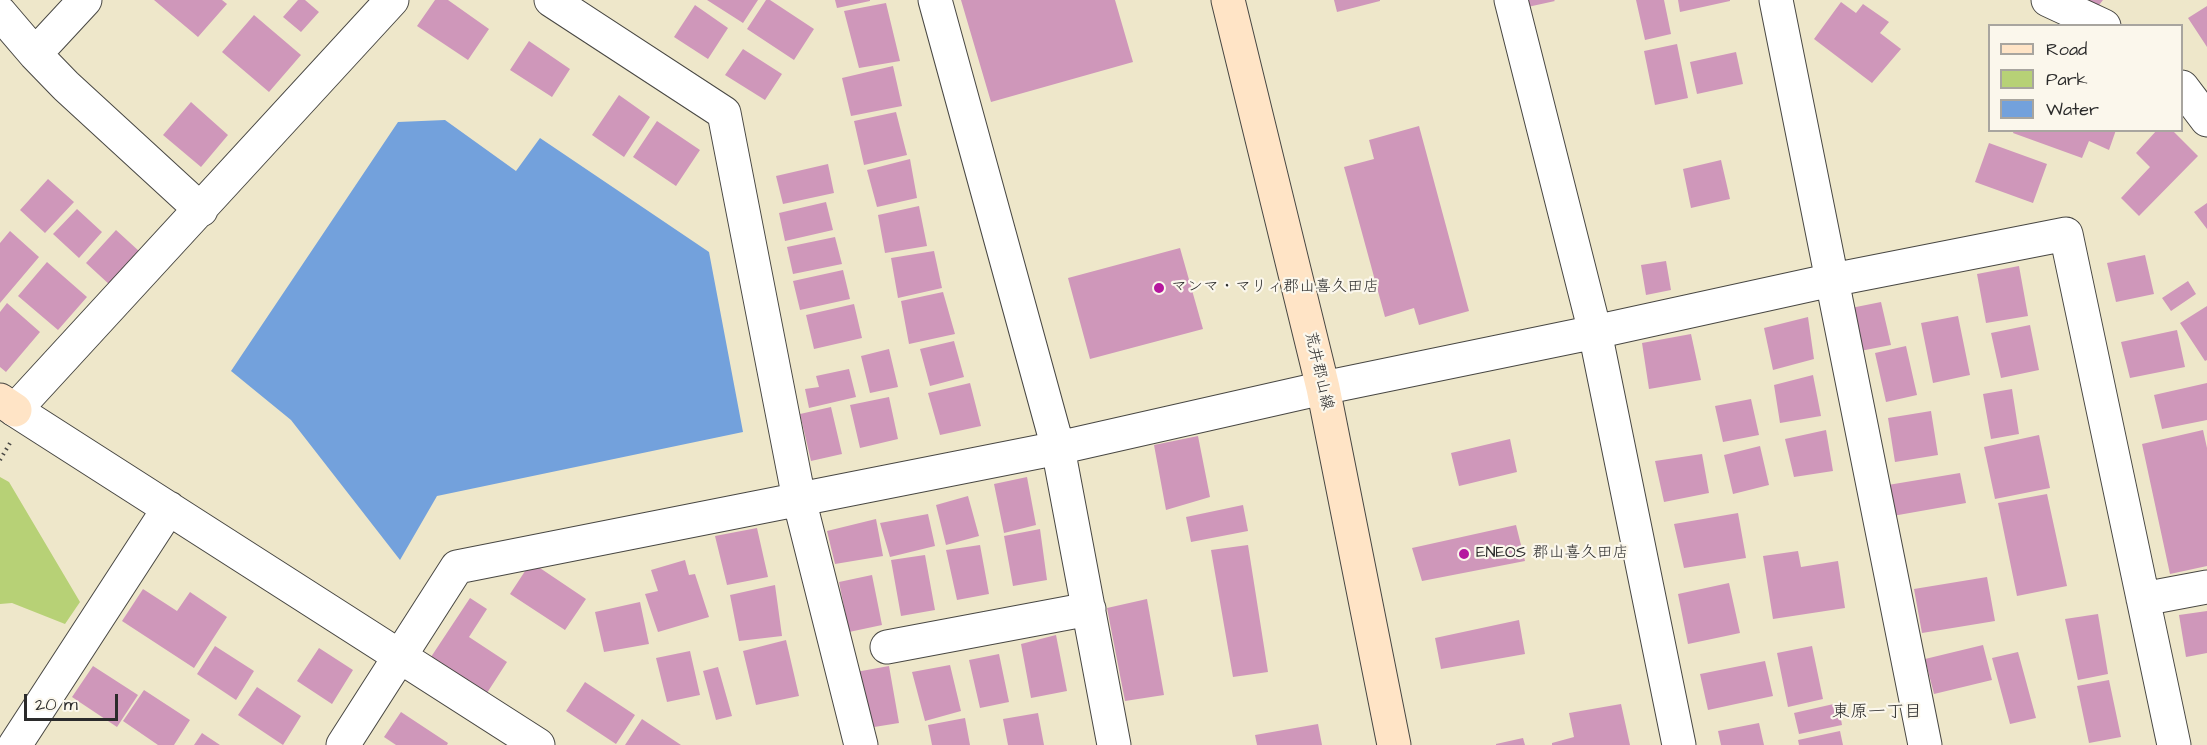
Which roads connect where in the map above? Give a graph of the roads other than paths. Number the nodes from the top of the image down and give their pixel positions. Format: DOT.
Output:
graph roads {
  1 [pos="85,0"];
  2 [pos="392,0"];
  3 [pos="552,0"];
  4 [pos="936,0"];
  5 [pos="1228,0"];
  6 [pos="1511,0"];
  7 [pos="1776,0"];
  8 [pos="2048,0"];
  9 [pos="0,13"];
  10 [pos="2100,24"];
  11 [pos="35,54"];
  12 [pos="2183,90"];
  13 [pos="2207,120"];
  14 [pos="201,210"];
  15 [pos="1832,280"];
  16 [pos="1595,332"];
  17 [pos="1323,388"];
  18 [pos="8,405"];
  19 [pos="1058,448"];
  20 [pos="799,499"];
  21 [pos="169,508"];
  22 [pos="2207,587"];
  23 [pos="2143,598"];
  24 [pos="1089,609"];
  25 [pos="887,647"];
  26 [pos="401,658"];
  27 [pos="15,745"];
  28 [pos="344,745"];
  29 [pos="538,745"];
  30 [pos="861,745"];
  31 [pos="1114,745"];
  32 [pos="1394,745"];
  33 [pos="1679,745"];
  34 [pos="1925,745"];
  35 [pos="2174,745"];
  1 -- 11 [label="street"];
  2 -- 14 [label="street"];
  3 -- 20 [label="street"];
  4 -- 19 [label="street"];
  5 -- 17 [label="main road, 荒井郡山線"];
  6 -- 16 [label="street"];
  7 -- 15 [label="street"];
  8 -- 10 [label="street"];
  9 -- 11 [label="street"];
  11 -- 14 [label="street"];
  12 -- 13 [label="street"];
  14 -- 18 [label="street"];
  15 -- 16 [label="street"];
  15 -- 23 [label="street"];
  15 -- 34 [label="street"];
  16 -- 17 [label="street"];
  16 -- 33 [label="street"];
  17 -- 19 [label="street"];
  17 -- 32 [label="main road, 荒井郡山線"];
  18 -- 21 [label="street"];
  19 -- 20 [label="street"];
  19 -- 24 [label="street"];
  20 -- 26 [label="street"];
  20 -- 30 [label="street"];
  21 -- 26 [label="street"];
  21 -- 27 [label="street"];
  22 -- 23 [label="street"];
  23 -- 35 [label="street"];
  24 -- 25 [label="street"];
  24 -- 31 [label="street"];
  26 -- 28 [label="street"];
  26 -- 29 [label="street"];
}
